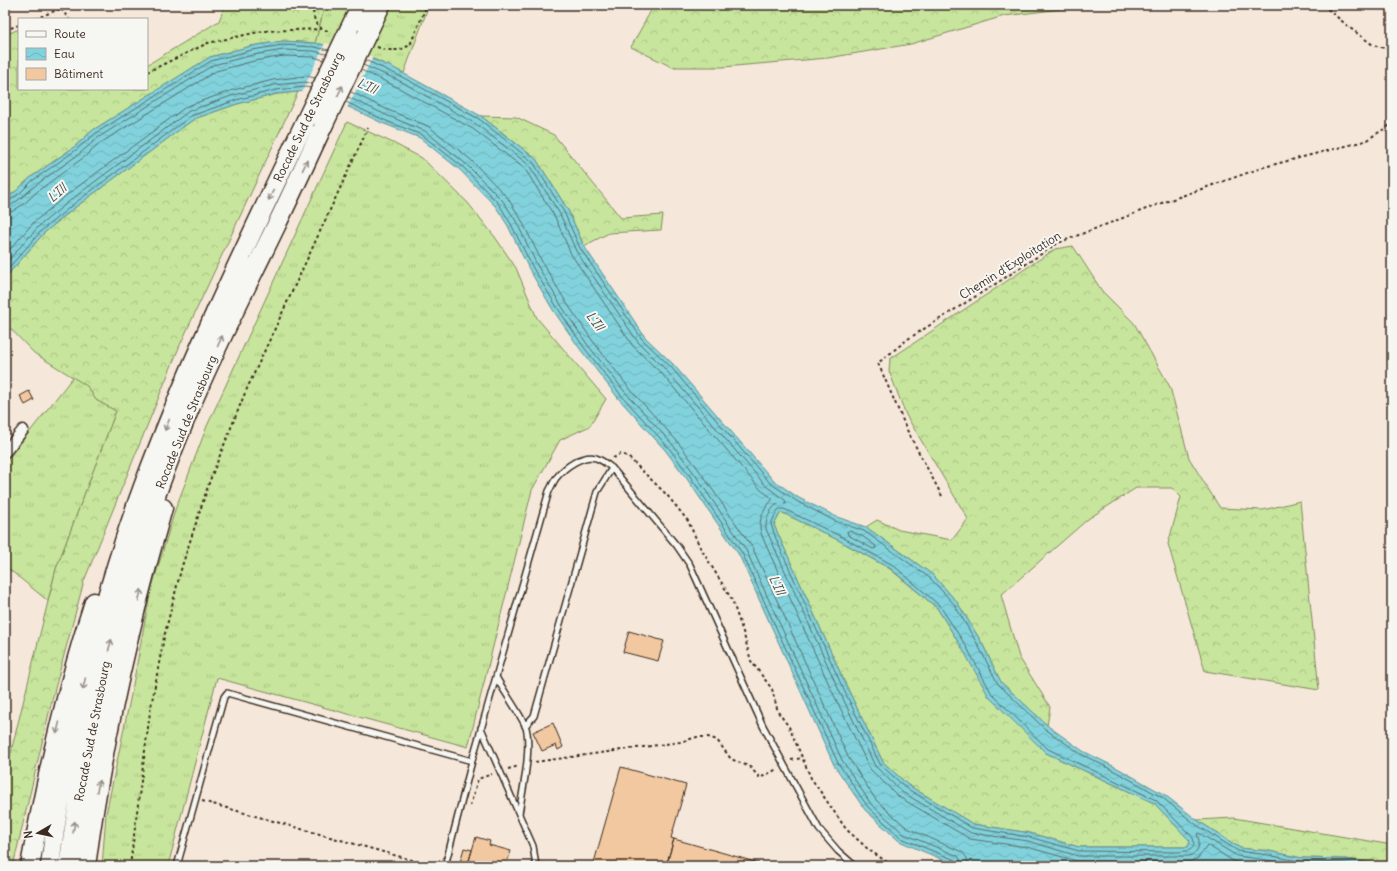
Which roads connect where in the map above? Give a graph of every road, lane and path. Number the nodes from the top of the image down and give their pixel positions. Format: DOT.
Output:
graph roads {
  1 [pos="69,5"];
  2 [pos="314,5"];
  3 [pos="361,5"];
  4 [pos="381,5"];
  5 [pos="1323,5"];
  6 [pos="61,9"];
  7 [pos="37,18"];
  8 [pos="69,18"];
  9 [pos="18,25"];
  10 [pos="5,30"];
  11 [pos="1392,50"];
  12 [pos="148,72"];
  13 [pos="1392,124"];
  14 [pos="368,128"];
  15 [pos="192,402"];
  16 [pos="23,430"];
  17 [pos="5,452"];
  18 [pos="604,462"];
  19 [pos="612,468"];
  20 [pos="143,486"];
  21 [pos="942,496"];
  22 [pos="496,677"];
  23 [pos="525,726"];
  24 [pos="482,728"];
  25 [pos="802,758"];
  26 [pos="472,761"];
  27 [pos="527,764"];
  28 [pos="784,765"];
  29 [pos="500,772"];
  30 [pos="195,799"];
  31 [pos="470,808"];
  32 [pos="519,815"];
  33 [pos="32,866"];
  34 [pos="50,866"];
  35 [pos="68,866"];
  36 [pos="86,866"];
  37 [pos="130,866"];
  38 [pos="177,866"];
  39 [pos="434,866"];
  40 [pos="445,866"];
  41 [pos="536,866"];
  42 [pos="855,866"];
  43 [pos="887,866"];
  1 -- 6 [label="path"];
  2 -- 12 [label="path"];
  3 -- 20 [label="highway, Rocade Sud de Strasbourg, one-way, bridge"];
  15 -- 4 [label="highway, Rocade Sud de Strasbourg, one-way, bridge"];
  5 -- 11 [label="path"];
  6 -- 7 [label="path"];
  6 -- 8 [label="path"];
  9 -- 10 [label="path"];
  13 -- 21 [label="path, Chemin d'Exploitation"];
  14 -- 37 [label="path"];
  35 -- 15 [label="highway, Rocade Sud de Strasbourg, one-way"];
  36 -- 15 [label="highway, one-way"];
  16 -- 17 [label="street"];
  18 -- 19 [label="lane"];
  18 -- 22 [label="lane"];
  18 -- 25 [label="path"];
  19 -- 23 [label="lane"];
  19 -- 28 [label="lane"];
  20 -- 33 [label="highway, one-way"];
  20 -- 34 [label="highway, Rocade Sud de Strasbourg, one-way"];
  22 -- 23 [label="lane"];
  22 -- 24 [label="lane"];
  23 -- 27 [label="lane"];
  24 -- 26 [label="lane"];
  24 -- 29 [label="lane"];
  25 -- 28 [label="path"];
  25 -- 43 [label="path"];
  26 -- 30 [label="lane"];
  26 -- 40 [label="lane"];
  27 -- 28 [label="path"];
  27 -- 29 [label="path"];
  27 -- 32 [label="lane"];
  28 -- 42 [label="lane"];
  29 -- 31 [label="path"];
  29 -- 32 [label="lane"];
  30 -- 38 [label="lane"];
  30 -- 39 [label="path"];
  32 -- 41 [label="lane"];
}
